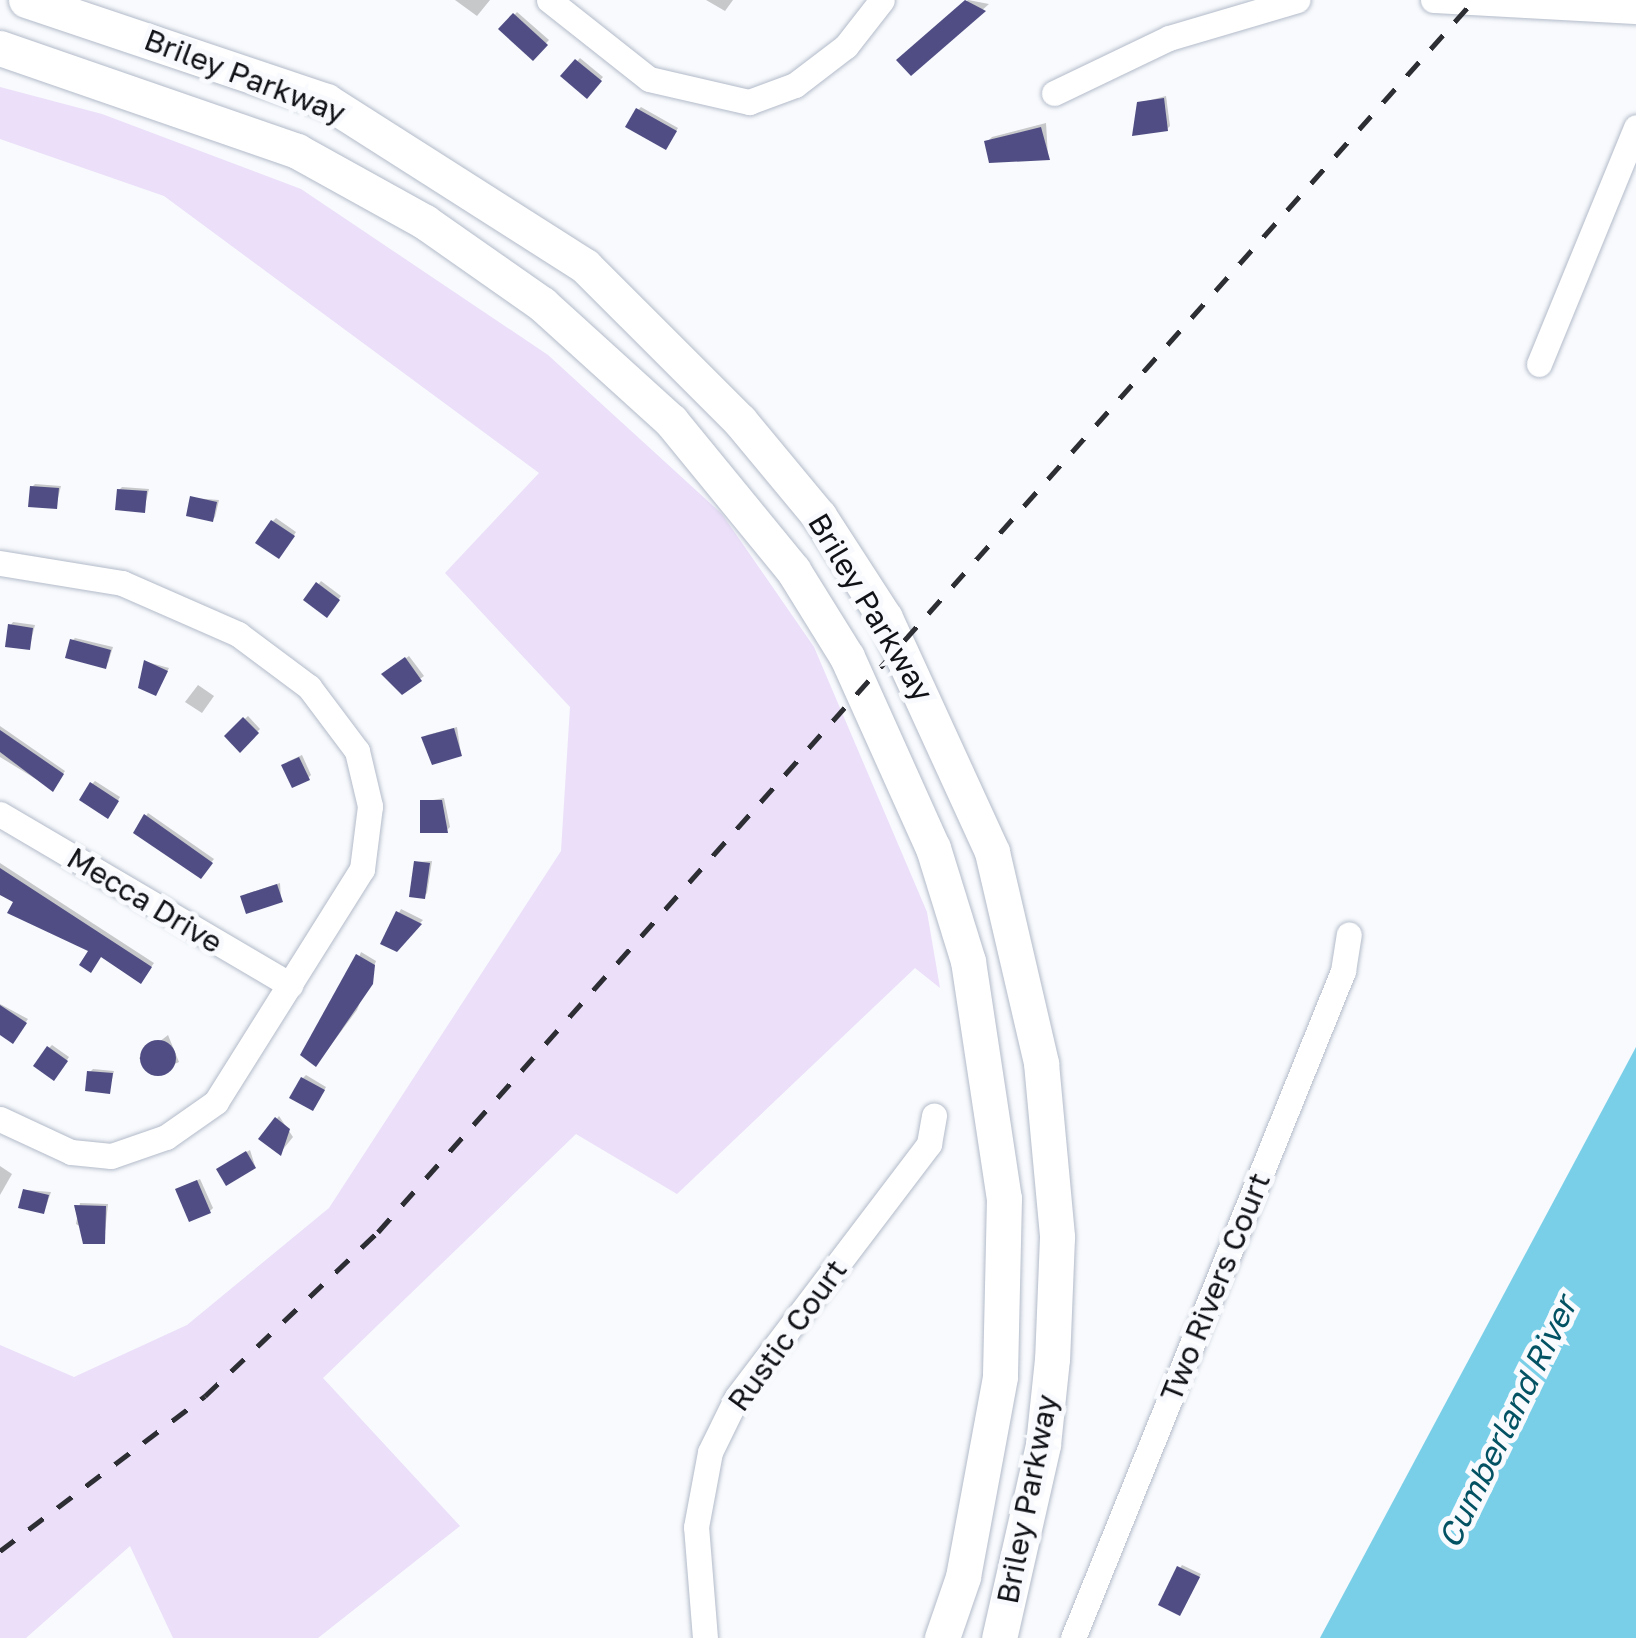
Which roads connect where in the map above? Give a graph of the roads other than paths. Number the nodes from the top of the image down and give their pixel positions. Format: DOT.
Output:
graph roads {
  1 [pos="26,0"];
  2 [pos="549,0"];
  3 [pos="882,0"];
  4 [pos="1298,0"];
  5 [pos="1433,0"];
  6 [pos="1636,11"];
  7 [pos="0,48"];
  8 [pos="1054,92"];
  9 [pos="1636,127"];
  10 [pos="1539,364"];
  11 [pos="0,564"];
  12 [pos="0,814"];
  13 [pos="1348,934"];
  14 [pos="290,986"];
  15 [pos="934,1115"];
  16 [pos="0,1119"];
  17 [pos="705,1638"];
  18 [pos="942,1638"];
  19 [pos="1000,1638"];
  20 [pos="1072,1638"];
  1 -- 19 [label="highway, Briley Parkway"];
  2 -- 3 [label="street"];
  4 -- 8 [label="street"];
  5 -- 6 [label="street"];
  7 -- 18 [label="highway, Briley Parkway"];
  9 -- 10 [label="street"];
  11 -- 14 [label="street"];
  12 -- 14 [label="street, Mecca Drive"];
  13 -- 20 [label="street, Two Rivers Court"];
  14 -- 16 [label="street"];
  15 -- 17 [label="street, Rustic Court"];
}
